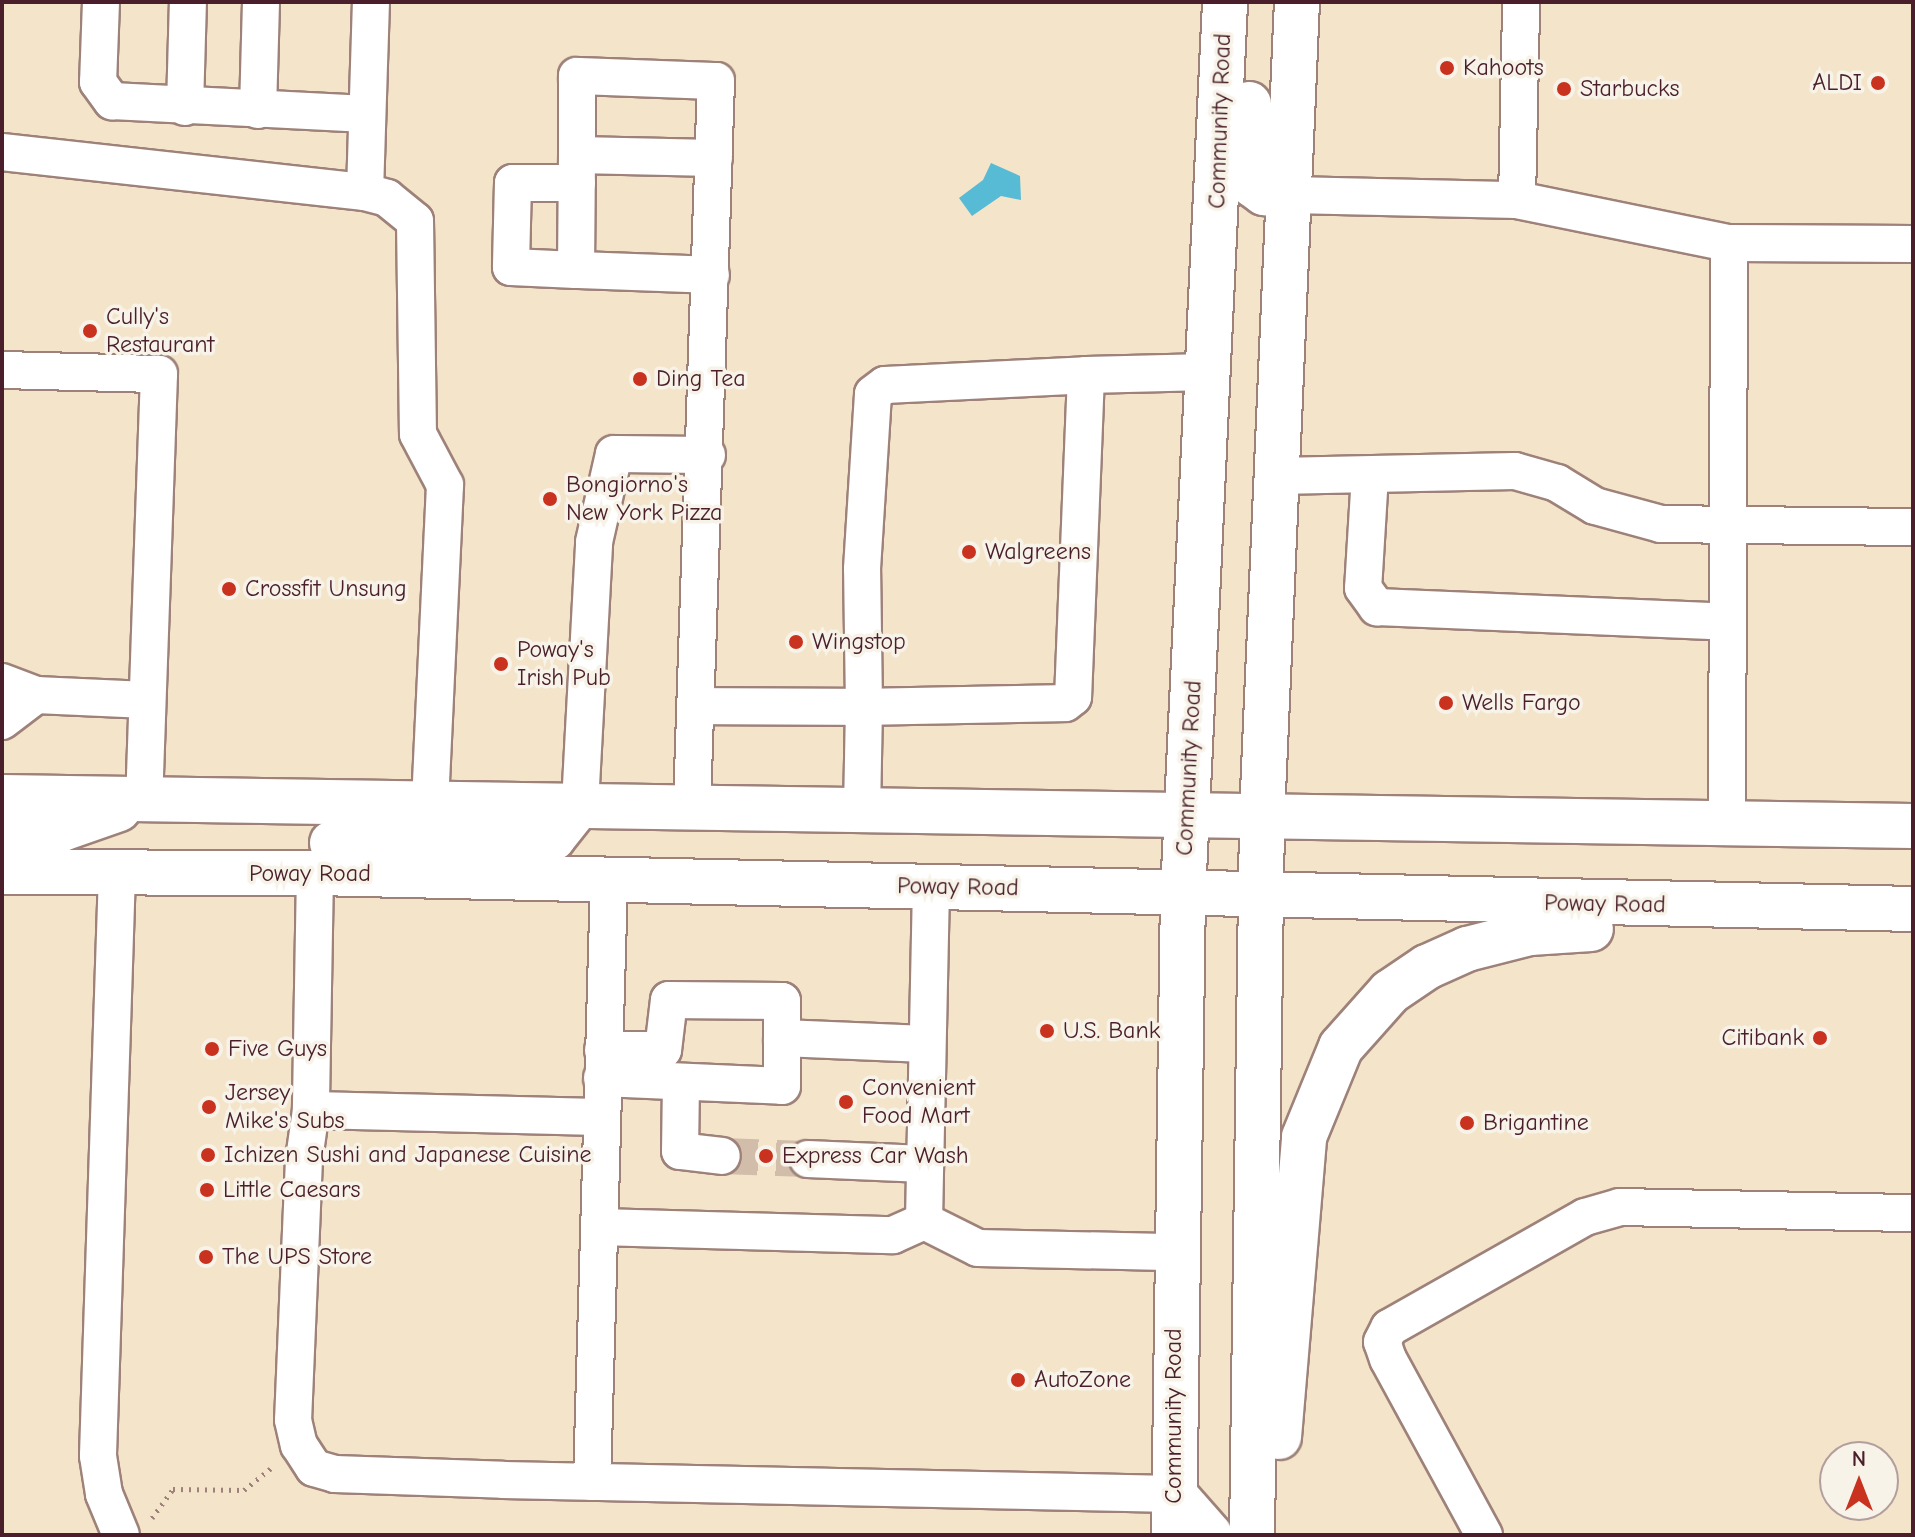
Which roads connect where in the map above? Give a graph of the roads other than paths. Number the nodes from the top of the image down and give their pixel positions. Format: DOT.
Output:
graph roads {
  1 [pos="101,2"];
  2 [pos="188,2"];
  3 [pos="261,2"];
  4 [pos="371,2"];
  5 [pos="1225,2"];
  6 [pos="1247,2"];
  7 [pos="1297,2"];
  8 [pos="1521,2"];
  9 [pos="185,107"];
  10 [pos="258,110"];
  11 [pos="367,114"];
  12 [pos="2,152"];
  13 [pos="714,158"];
  14 [pos="577,169"];
  15 [pos="365,192"];
  16 [pos="1291,195"];
  17 [pos="1517,200"];
  18 [pos="1729,243"];
  19 [pos="1913,244"];
  20 [pos="576,270"];
  21 [pos="711,275"];
  22 [pos="2,370"];
  23 [pos="1208,372"];
  24 [pos="1086,375"];
  25 [pos="707,455"];
  26 [pos="1370,475"];
  27 [pos="1277,476"];
  28 [pos="1913,527"];
  29 [pos="1729,528"];
  30 [pos="1728,622"];
  31 [pos="2,682"];
  32 [pos="36,695"];
  33 [pos="147,700"];
  34 [pos="696,706"];
  35 [pos="864,707"];
  36 [pos="2,721"];
  37 [pos="2,797"];
  38 [pos="144,799"];
  39 [pos="430,802"];
  40 [pos="580,804"];
  41 [pos="692,806"];
  42 [pos="862,810"];
  43 [pos="1186,815"];
  44 [pos="1262,816"];
  45 [pos="1727,823"];
  46 [pos="1913,826"];
  47 [pos="2,830"];
  48 [pos="2,872"];
  49 [pos="117,873"];
  50 [pos="201,873"];
  51 [pos="315,873"];
  52 [pos="609,880"];
  53 [pos="931,886"];
  54 [pos="1183,894"];
  55 [pos="1913,894"];
  56 [pos="1262,897"];
  57 [pos="1749,907"];
  58 [pos="1844,908"];
  59 [pos="1913,909"];
  60 [pos="782,1038"];
  61 [pos="926,1044"];
  62 [pos="602,1064"];
  63 [pos="681,1082"];
  64 [pos="311,1110"];
  65 [pos="601,1117"];
  66 [pos="722,1156"];
  67 [pos="808,1159"];
  68 [pos="924,1164"];
  69 [pos="1913,1213"];
  70 [pos="924,1221"];
  71 [pos="599,1227"];
  72 [pos="1176,1252"];
  73 [pos="592,1482"];
  74 [pos="1174,1514"];
  75 [pos="134,1529"];
  76 [pos="1210,1535"];
  77 [pos="1252,1535"];
  78 [pos="1273,1535"];
  79 [pos="1484,1535"];
  1 -- 9 [label="lane"];
  2 -- 9 [label="lane"];
  3 -- 10 [label="lane"];
  4 -- 11 [label="lane"];
  5 -- 23 [label="main road, Community Road"];
  6 -- 16 [label="main road"];
  7 -- 16 [label="main road"];
  8 -- 17 [label="lane"];
  9 -- 10 [label="lane"];
  10 -- 11 [label="lane"];
  11 -- 15 [label="lane"];
  12 -- 15 [label="lane"];
  13 -- 14 [label="lane"];
  13 -- 14 [label="lane"];
  13 -- 21 [label="lane"];
  14 -- 20 [label="lane"];
  14 -- 20 [label="lane"];
  15 -- 39 [label="lane"];
  16 -- 17 [label="lane"];
  16 -- 27 [label="main road"];
  17 -- 18 [label="lane"];
  18 -- 19 [label="lane"];
  18 -- 29 [label="lane"];
  20 -- 21 [label="lane"];
  21 -- 25 [label="lane"];
  22 -- 33 [label="lane"];
  23 -- 24 [label="lane"];
  23 -- 43 [label="main road, Community Road"];
  24 -- 35 [label="lane"];
  24 -- 35 [label="lane"];
  25 -- 34 [label="lane"];
  25 -- 40 [label="lane"];
  26 -- 27 [label="lane"];
  26 -- 29 [label="lane"];
  26 -- 30 [label="lane"];
  27 -- 44 [label="main road"];
  28 -- 29 [label="lane"];
  29 -- 30 [label="lane"];
  30 -- 45 [label="lane"];
  31 -- 32 [label="lane"];
  32 -- 33 [label="lane"];
  32 -- 36 [label="lane"];
  33 -- 38 [label="lane"];
  34 -- 35 [label="lane"];
  34 -- 41 [label="lane"];
  35 -- 42 [label="lane"];
  37 -- 38 [label="main road"];
  38 -- 39 [label="main road"];
  38 -- 47 [label="main road"];
  39 -- 40 [label="main road"];
  40 -- 41 [label="main road"];
  40 -- 50 [label="main road"];
  41 -- 42 [label="main road"];
  42 -- 43 [label="main road"];
  43 -- 44 [label="main road"];
  43 -- 54 [label="main road, Community Road"];
  44 -- 45 [label="main road"];
  44 -- 56 [label="main road"];
  45 -- 46 [label="main road"];
  48 -- 49 [label="main road, Poway Road"];
  49 -- 50 [label="main road, Poway Road"];
  49 -- 75 [label="lane"];
  50 -- 51 [label="main road, Poway Road"];
  51 -- 52 [label="main road, Poway Road"];
  51 -- 64 [label="lane"];
  52 -- 53 [label="main road, Poway Road"];
  52 -- 62 [label="lane"];
  53 -- 54 [label="main road, Poway Road"];
  53 -- 61 [label="lane"];
  54 -- 56 [label="main road, Poway Road"];
  54 -- 72 [label="main road, Community Road"];
  55 -- 58 [label="main road"];
  56 -- 57 [label="main road, Poway Road"];
  56 -- 77 [label="main road"];
  57 -- 58 [label="main road, Poway Road"];
  57 -- 78 [label="main road"];
  58 -- 59 [label="main road, Poway Road"];
  60 -- 61 [label="lane"];
  60 -- 62 [label="lane"];
  60 -- 63 [label="lane"];
  61 -- 68 [label="lane"];
  62 -- 63 [label="lane"];
  62 -- 65 [label="lane"];
  63 -- 66 [label="lane"];
  64 -- 65 [label="lane"];
  64 -- 73 [label="lane"];
  65 -- 71 [label="lane"];
  67 -- 68 [label="lane"];
  68 -- 70 [label="lane"];
  69 -- 79 [label="lane"];
  70 -- 71 [label="lane"];
  70 -- 72 [label="lane"];
  71 -- 73 [label="lane"];
  72 -- 74 [label="main road, Community Road"];
  73 -- 74 [label="lane"];
  74 -- 76 [label="main road"];
}
